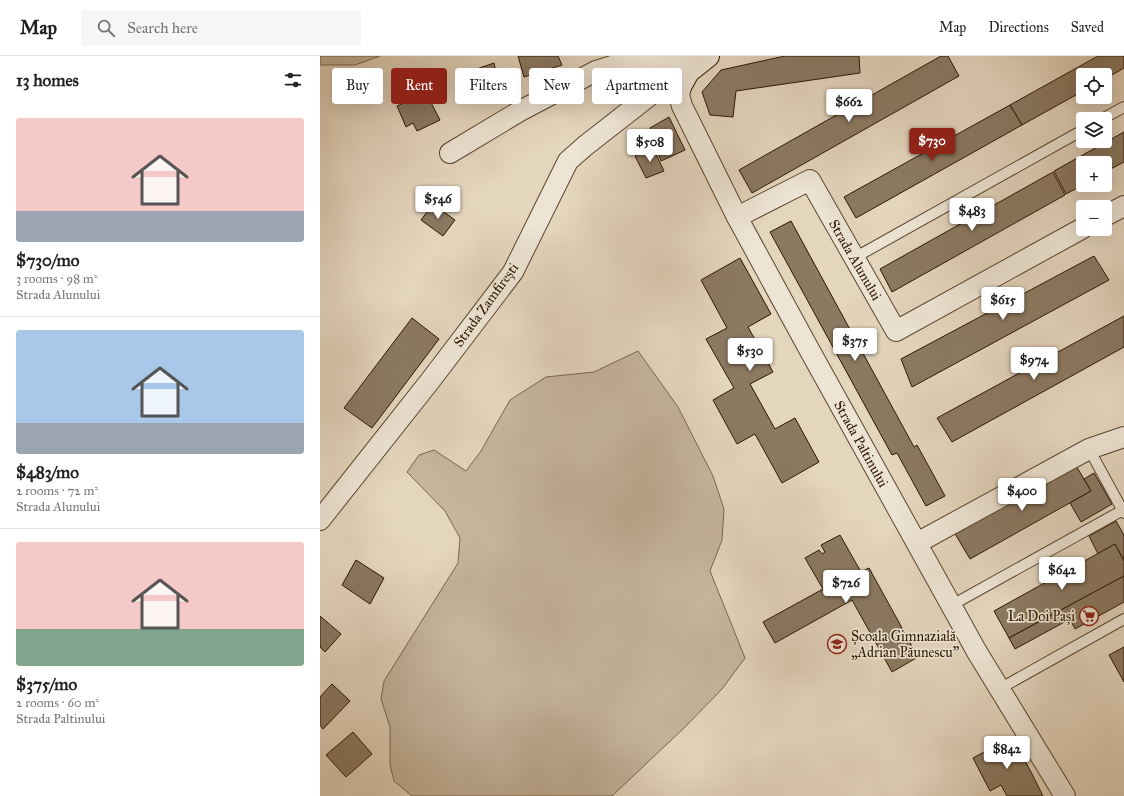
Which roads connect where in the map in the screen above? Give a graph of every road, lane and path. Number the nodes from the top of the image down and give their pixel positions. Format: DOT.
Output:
graph roads {
  1 [pos="703,60"];
  2 [pos="682,83"];
  3 [pos="639,104"];
  4 [pos="681,104"];
  5 [pos="1124,106"];
  6 [pos="1112,113"];
  7 [pos="1076,134"];
  8 [pos="450,154"];
  9 [pos="1124,206"];
  10 [pos="1112,212"];
  11 [pos="737,217"];
  12 [pos="1076,232"];
  13 [pos="854,258"];
  14 [pos="1124,437"];
  15 [pos="1089,449"];
  16 [pos="1123,512"];
  17 [pos="320,520"];
  18 [pos="916,543"];
  19 [pos="952,605"];
  20 [pos="1124,619"];
  21 [pos="1001,688"];
  22 [pos="1065,796"];
  1 -- 2 [label="street"];
  1 -- 8 [label="street"];
  3 -- 17 [label="street, Strada Zamfirești"];
  4 -- 11 [label="street, Strada Paltinului"];
  5 -- 6 [label="lane"];
  7 -- 13 [label="lane"];
  9 -- 10 [label="street"];
  11 -- 13 [label="street, Strada Alunului"];
  11 -- 18 [label="street, Strada Paltinului"];
  12 -- 13 [label="street, Strada Alunului"];
  14 -- 15 [label="street"];
  15 -- 16 [label="lane"];
  15 -- 18 [label="street"];
  16 -- 19 [label="lane"];
  18 -- 19 [label="street, Strada Paltinului"];
  19 -- 21 [label="street, Strada Paltinului"];
  20 -- 21 [label="lane"];
  21 -- 22 [label="street, Strada Paltinului"];
}
